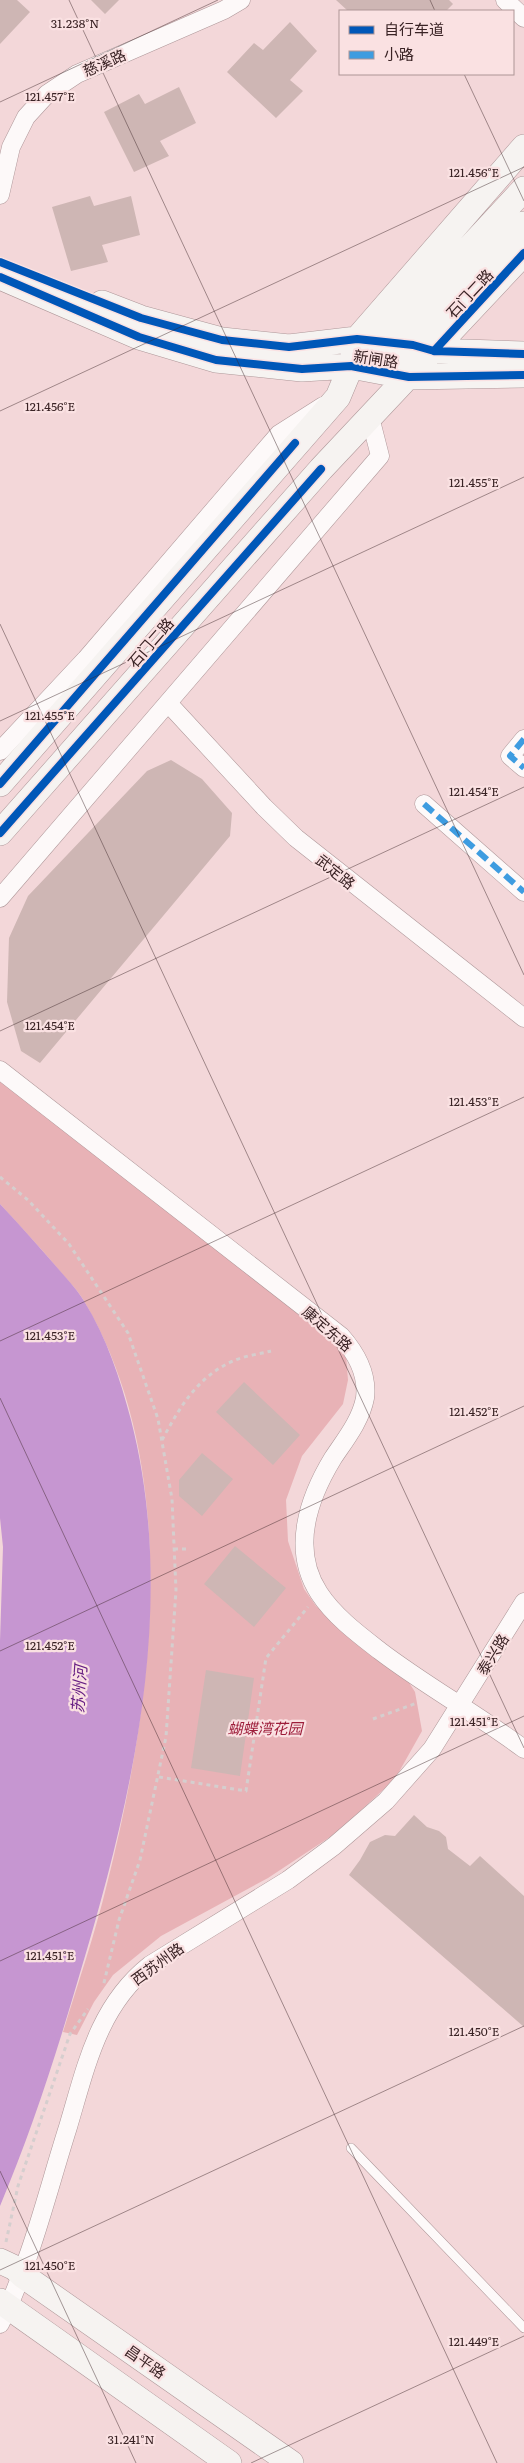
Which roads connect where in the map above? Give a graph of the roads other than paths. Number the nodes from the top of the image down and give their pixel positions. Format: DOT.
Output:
graph roads {
  1 [pos="241,0"];
  2 [pos="505,0"];
  3 [pos="524,18"];
  4 [pos="524,147"];
  5 [pos="524,189"];
  6 [pos="0,195"];
  7 [pos="524,224"];
  8 [pos="524,253"];
  9 [pos="0,262"];
  10 [pos="0,277"];
  11 [pos="357,339"];
  12 [pos="382,342"];
  13 [pos="423,348"];
  14 [pos="524,354"];
  15 [pos="351,366"];
  16 [pos="524,374"];
  17 [pos="410,377"];
  18 [pos="338,396"];
  19 [pos="370,416"];
  20 [pos="168,703"];
  21 [pos="524,740"];
  22 [pos="0,751"];
  23 [pos="524,768"];
  24 [pos="0,784"];
  25 [pos="424,804"];
  26 [pos="0,833"];
  27 [pos="524,892"];
  28 [pos="1,893"];
  29 [pos="524,1018"];
  30 [pos="2,1068"];
  31 [pos="524,1602"];
  32 [pos="460,1706"];
  33 [pos="524,1749"];
  34 [pos="350,2148"];
  35 [pos="8,2266"];
  36 [pos="3,2310"];
  37 [pos="524,2328"];
  38 [pos="229,2463"];
  39 [pos="291,2463"];
  1 -- 6 [label="street, 慈溪路"];
  2 -- 3 [label="street"];
  4 -- 11 [label="main road, 石门二路"];
  5 -- 12 [label="main road, 石门二路"];
  7 -- 13 [label="main road, 石门二路"];
  8 -- 13 [label="main road, 石门二路"];
  9 -- 11 [label="main road, 新闸路"];
  10 -- 15 [label="main road, 新闸路"];
  11 -- 12 [label="main road, 新闸路"];
  11 -- 15 [label="main road, 石门二路"];
  12 -- 13 [label="main road, 新闸路"];
  12 -- 15 [label="main road, 石门二路"];
  13 -- 14 [label="main road, 新闸路"];
  13 -- 17 [label="main road"];
  15 -- 17 [label="main road, 新闸路"];
  15 -- 18 [label="main road, 石门二路"];
  16 -- 17 [label="main road, 新闸路"];
  17 -- 19 [label="main road, 石门二路"];
  18 -- 22 [label="street"];
  18 -- 24 [label="main road, 石门二路"];
  19 -- 20 [label="street"];
  19 -- 26 [label="main road, 石门二路"];
  20 -- 28 [label="street"];
  20 -- 29 [label="street, 武定路"];
  21 -- 23 [label="street"];
  25 -- 27 [label="street"];
  30 -- 32 [label="street, 康定东路"];
  31 -- 32 [label="street, 泰兴路"];
  32 -- 33 [label="street, 康定东路"];
  32 -- 35 [label="street, 西苏州路"];
  34 -- 37 [label="lane"];
  35 -- 36 [label="street, 西苏州路"];
  35 -- 39 [label="main road, 昌平路"];
  36 -- 38 [label="main road"];
}
